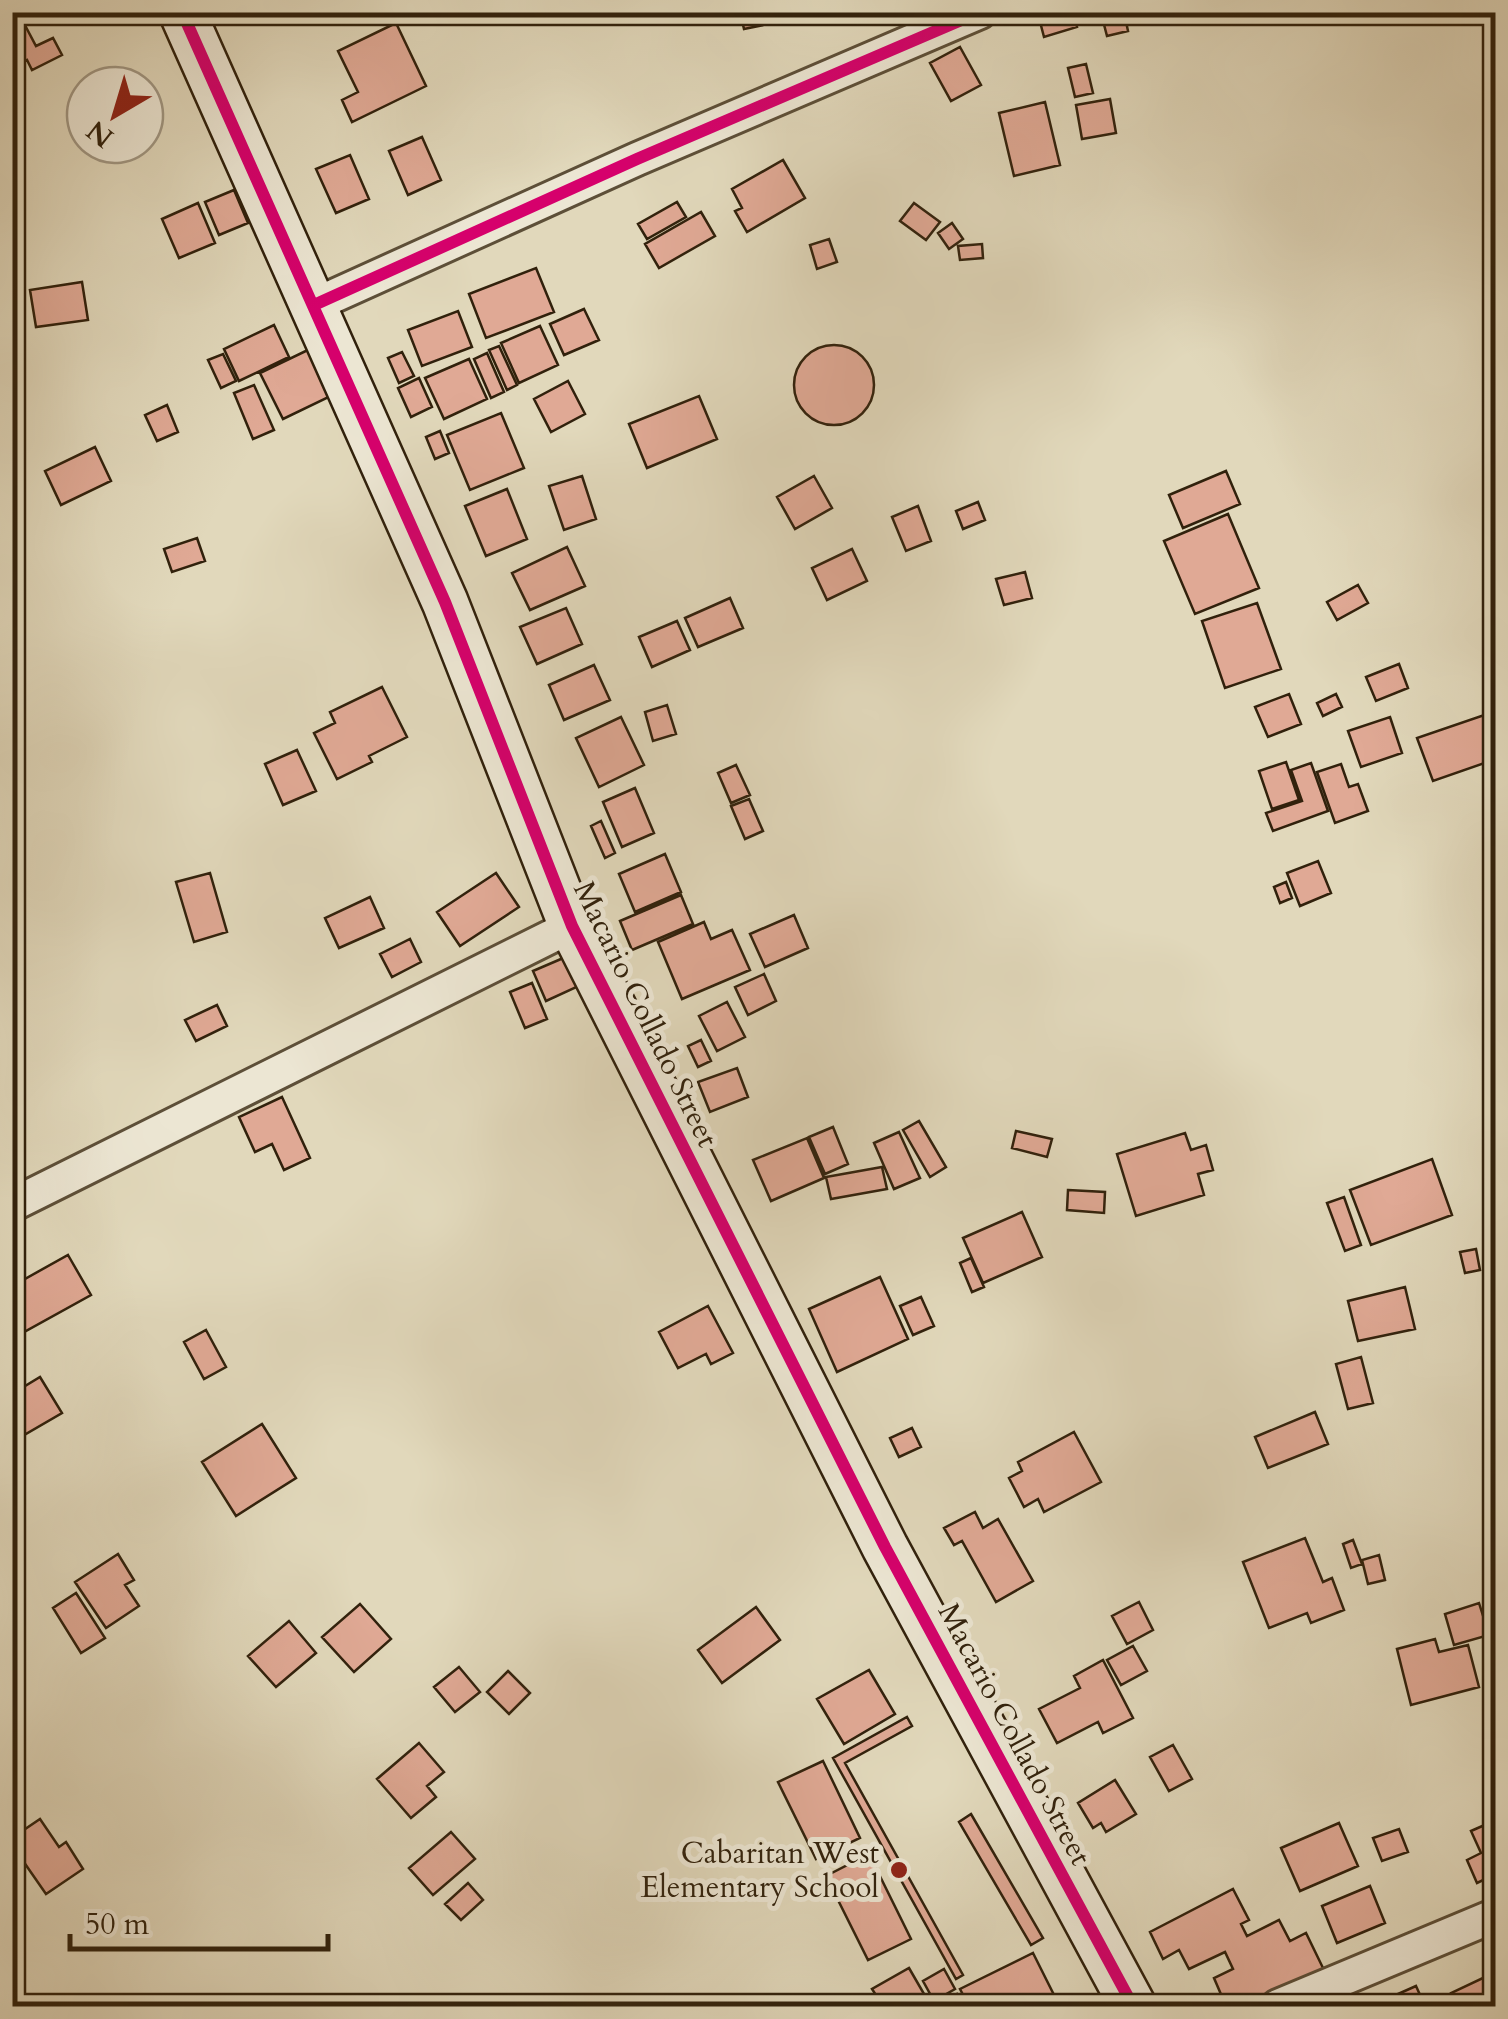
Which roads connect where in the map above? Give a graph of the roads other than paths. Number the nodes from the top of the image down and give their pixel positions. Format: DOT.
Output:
graph roads {
  1 [pos="182,12"];
  2 [pos="980,12"];
  3 [pos="314,305"];
  4 [pos="572,926"];
  5 [pos="12,1205"];
  6 [pos="1496,1914"];
  7 [pos="1132,2006"];
  8 [pos="1278,2006"];
  1 -- 3 [label="street, Macario Collado Street"];
  2 -- 3 [label="street"];
  3 -- 4 [label="street, Macario Collado Street"];
  4 -- 5 [label="street"];
  4 -- 7 [label="street, Macario Collado Street"];
  6 -- 8 [label="street"];
}
